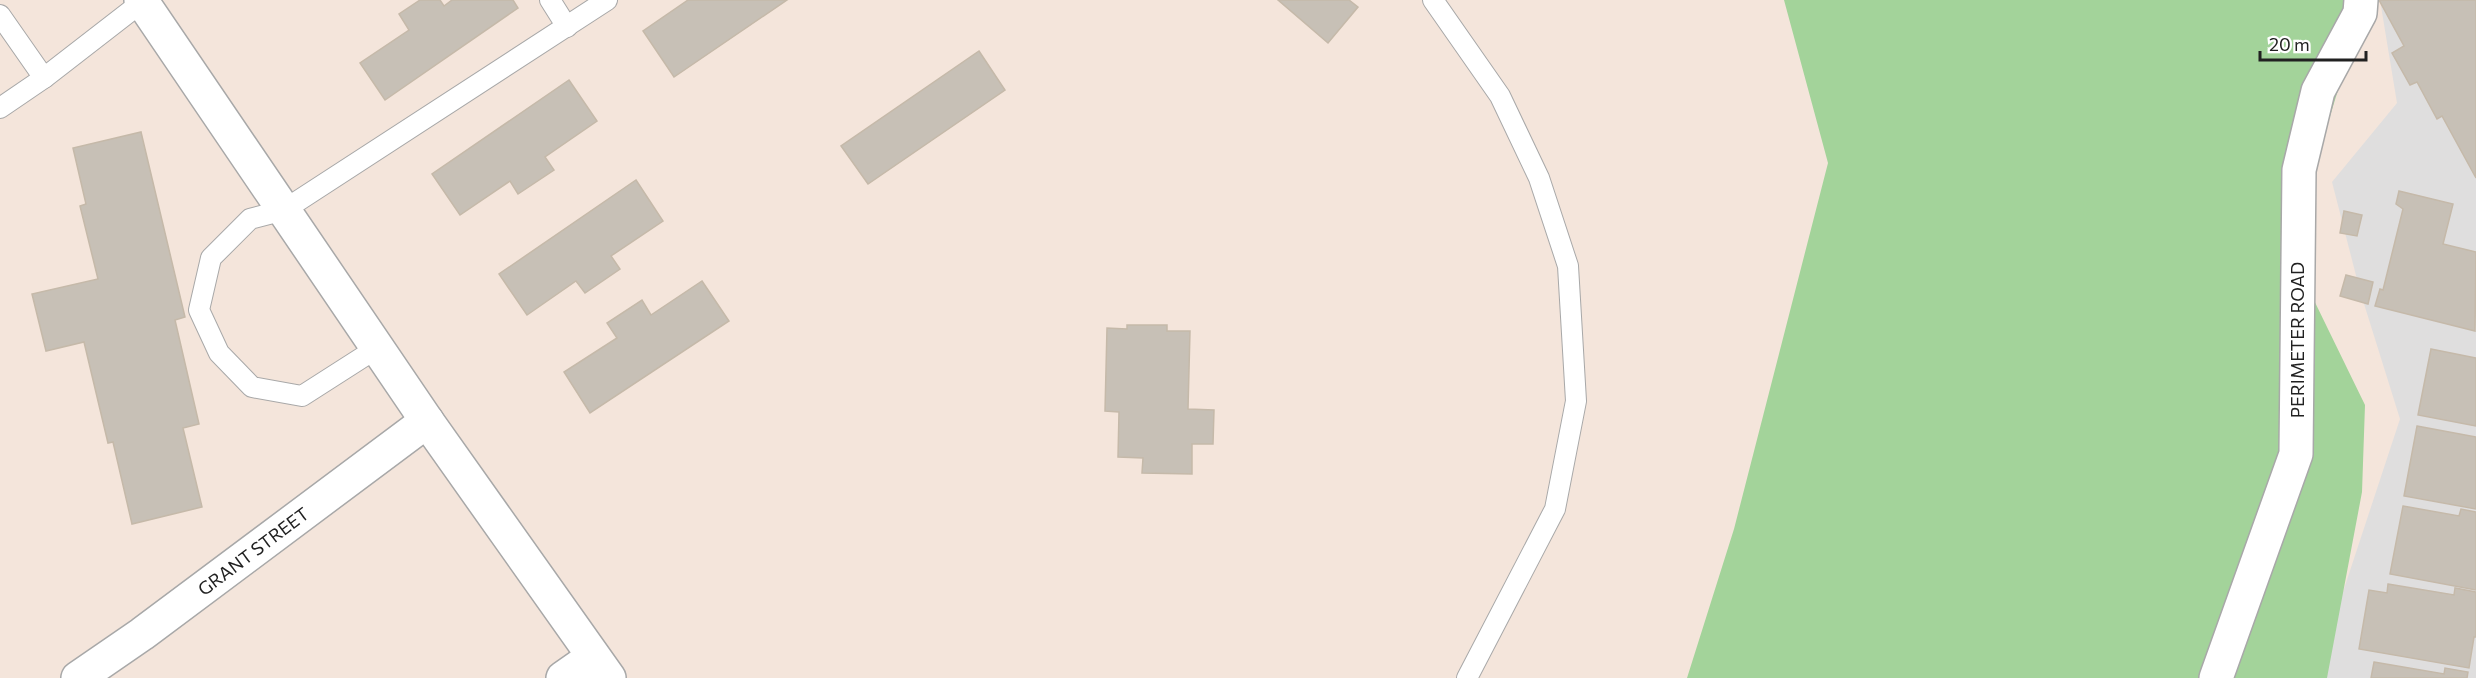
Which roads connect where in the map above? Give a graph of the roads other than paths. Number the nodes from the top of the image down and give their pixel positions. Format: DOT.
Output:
graph roads {
  1 [pos="550,0"];
  2 [pos="607,0"];
  3 [pos="1433,0"];
  4 [pos="2361,0"];
  5 [pos="142,1"];
  6 [pos="0,15"];
  7 [pos="567,27"];
  8 [pos="44,78"];
  9 [pos="0,108"];
  10 [pos="284,210"];
  11 [pos="377,348"];
  12 [pos="427,421"];
  13 [pos="601,668"];
  14 [pos="78,678"];
  15 [pos="563,678"];
  16 [pos="1467,678"];
  17 [pos="2216,678"];
  1 -- 7 [label="lane"];
  2 -- 7 [label="lane"];
  3 -- 16 [label="lane"];
  4 -- 17 [label="street, PERIMETER ROAD"];
  5 -- 8 [label="lane"];
  5 -- 10 [label="street"];
  6 -- 8 [label="lane"];
  7 -- 10 [label="lane"];
  8 -- 9 [label="lane"];
  10 -- 11 [label="street"];
  10 -- 11 [label="lane"];
  11 -- 12 [label="street"];
  12 -- 13 [label="street"];
  12 -- 14 [label="street, GRANT STREET"];
  13 -- 15 [label="street"];
}
